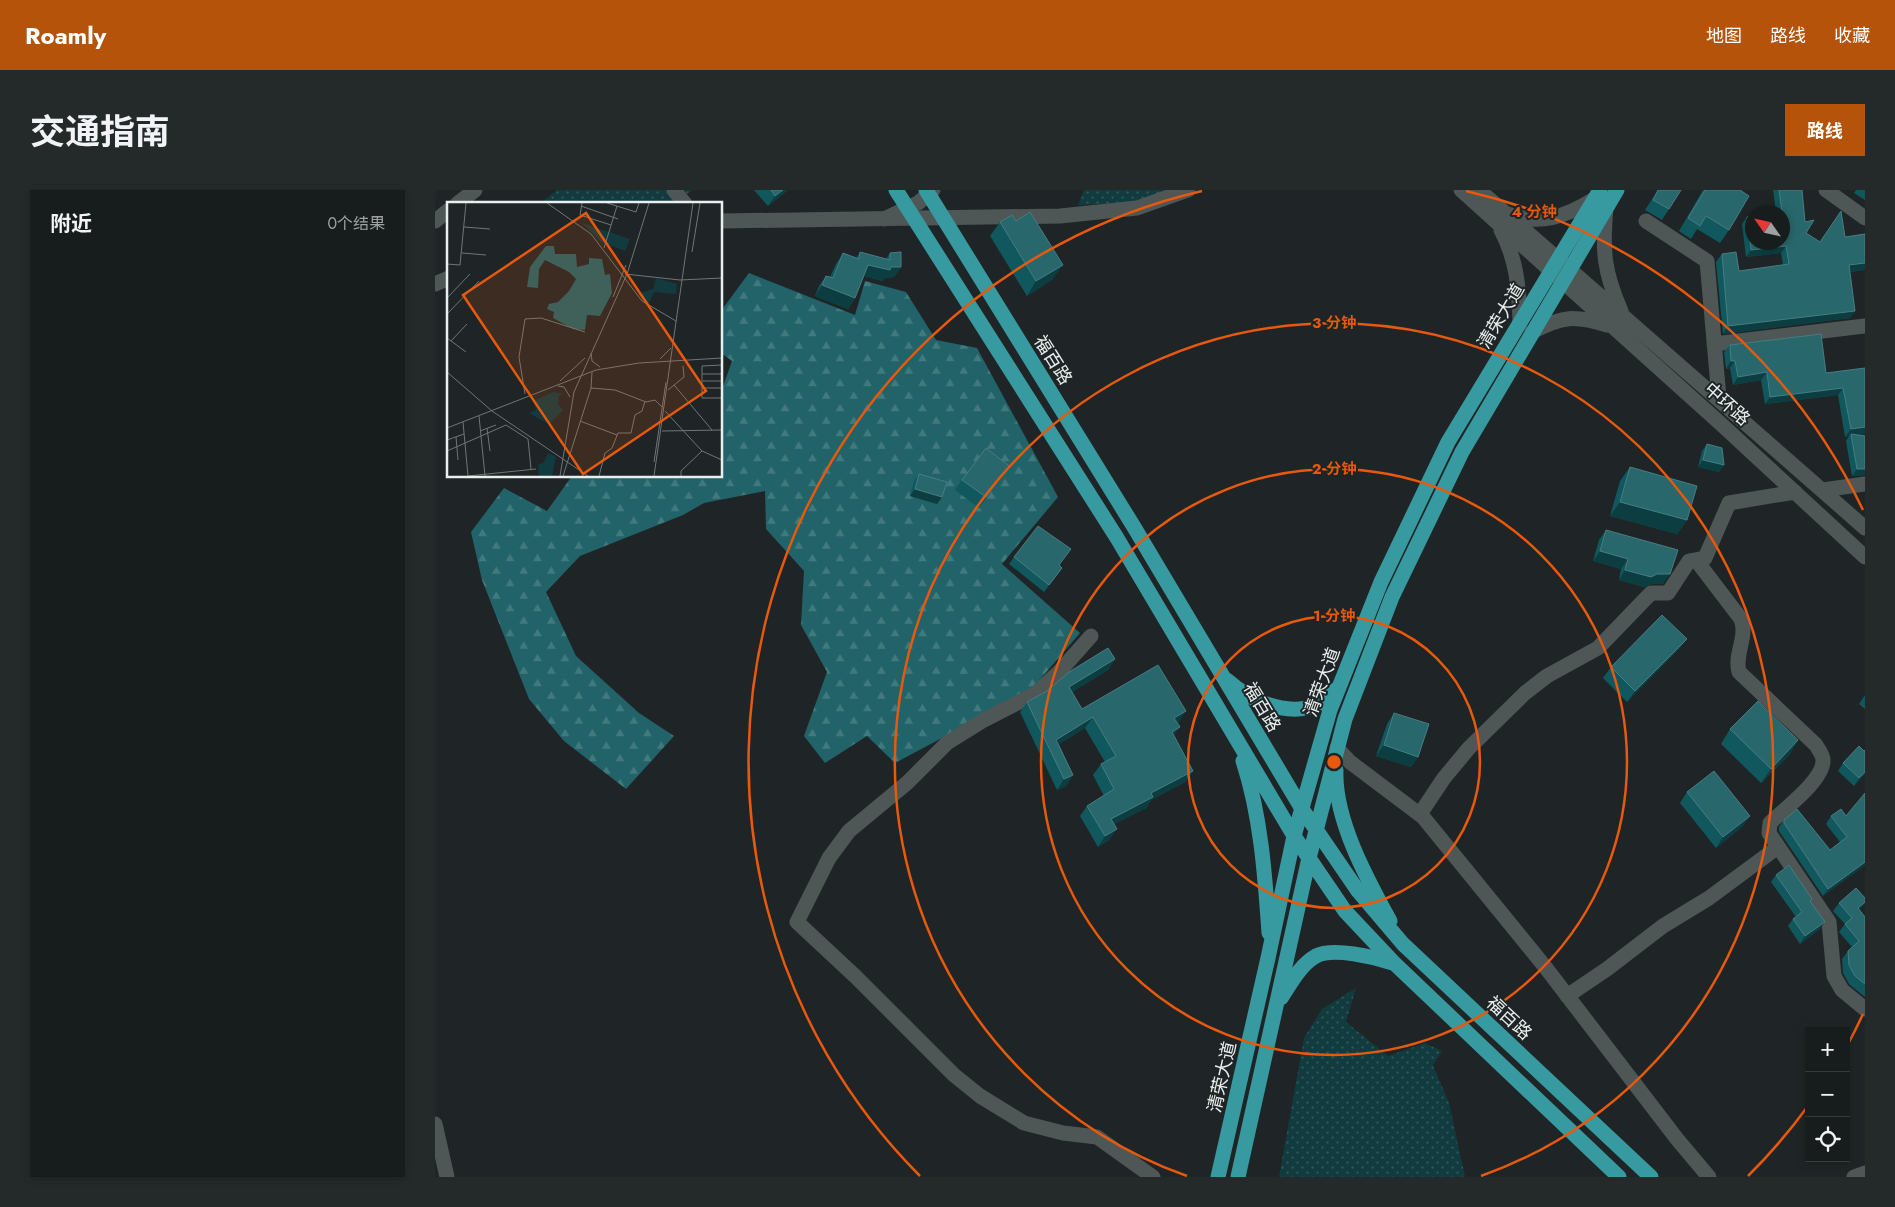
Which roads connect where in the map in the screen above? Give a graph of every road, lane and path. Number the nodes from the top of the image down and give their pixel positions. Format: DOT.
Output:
graph roads {
  1 [pos="475,190"];
  2 [pos="674,190"];
  3 [pos="896,190"];
  4 [pos="1188,190"];
  5 [pos="1461,190"];
  6 [pos="1479,190"];
  7 [pos="1617,190"];
  8 [pos="929,192"];
  9 [pos="1835,193"];
  10 [pos="1600,199"];
  11 [pos="460,202"];
  12 [pos="683,202"];
  13 [pos="447,212"];
  14 [pos="912,213"];
  15 [pos="944,218"];
  16 [pos="1501,218"];
  17 [pos="1865,218"];
  18 [pos="1646,220"];
  19 [pos="435,221"];
  20 [pos="723,221"];
  21 [pos="1554,265"];
  22 [pos="1566,275"];
  23 [pos="447,279"];
  24 [pos="435,284"];
  25 [pos="1623,315"];
  26 [pos="1520,322"];
  27 [pos="1865,326"];
  28 [pos="1613,328"];
  29 [pos="1533,332"];
  30 [pos="1715,344"];
  31 [pos="1719,398"];
  32 [pos="1865,484"];
  33 [pos="1823,490"];
  34 [pos="1795,492"];
  35 [pos="1865,528"];
  36 [pos="1865,557"];
  37 [pos="1696,560"];
  38 [pos="1091,636"];
  39 [pos="1219,673"];
  40 [pos="1341,683"];
  41 [pos="1234,736"];
  42 [pos="1337,749"];
  43 [pos="1302,809"];
  44 [pos="1420,814"];
  45 [pos="1316,831"];
  46 [pos="1293,836"];
  47 [pos="1778,847"];
  48 [pos="1309,858"];
  49 [pos="1403,944"];
  50 [pos="1269,958"];
  51 [pos="1394,964"];
  52 [pos="1567,996"];
  53 [pos="1276,1005"];
  54 [pos="1865,1009"];
  55 [pos="435,1124"];
  56 [pos="447,1177"];
  57 [pos="1153,1177"];
  58 [pos="1218,1177"];
  59 [pos="1238,1177"];
  60 [pos="1619,1177"];
  61 [pos="1651,1177"];
  62 [pos="1709,1177"];
  1 -- 11 [label="street"];
  2 -- 12 [label="street"];
  3 -- 14 [label="main road"];
  4 -- 15 [label="street"];
  5 -- 16 [label="street"];
  6 -- 16 [label="street"];
  7 -- 10 [label="main road, 清荣大道"];
  8 -- 14 [label="street"];
  8 -- 15 [label="main road, 福百路"];
  9 -- 17 [label="street"];
  10 -- 16 [label="street"];
  10 -- 21 [label="main road, 清荣大道"];
  10 -- 22 [label="main road, 清荣大道"];
  10 -- 25 [label="street"];
  13 -- 19 [label="street"];
  14 -- 15 [label="street"];
  14 -- 20 [label="street"];
  14 -- 41 [label="main road"];
  15 -- 39 [label="main road, 福百路"];
  16 -- 21 [label="street"];
  16 -- 26 [label="street"];
  18 -- 30 [label="street"];
  21 -- 22 [label="street"];
  21 -- 26 [label="main road, 清荣大道"];
  22 -- 25 [label="street, 中环路"];
  22 -- 28 [label="street, 中环路"];
  22 -- 29 [label="main road, 清荣大道"];
  23 -- 24 [label="street"];
  25 -- 31 [label="street, 中环路"];
  26 -- 40 [label="main road, 清荣大道"];
  27 -- 30 [label="street"];
  28 -- 29 [label="street"];
  28 -- 34 [label="street, 中环路"];
  29 -- 42 [label="main road, 清荣大道"];
  30 -- 31 [label="street"];
  31 -- 33 [label="street, 中环路"];
  32 -- 33 [label="street"];
  33 -- 35 [label="street, 中环路"];
  34 -- 36 [label="street, 中环路"];
  34 -- 37 [label="street"];
  37 -- 44 [label="street"];
  37 -- 47 [label="street"];
  38 -- 57 [label="street"];
  39 -- 40 [label="main road"];
  39 -- 43 [label="main road, 福百路"];
  40 -- 43 [label="main road, 清荣大道"];
  41 -- 46 [label="main road"];
  41 -- 50 [label="main road"];
  42 -- 44 [label="street"];
  42 -- 45 [label="main road, 清荣大道"];
  42 -- 49 [label="main road"];
  43 -- 45 [label="main road, 福百路"];
  43 -- 46 [label="main road, 清荣大道"];
  44 -- 52 [label="street"];
  45 -- 48 [label="main road, 清荣大道"];
  45 -- 49 [label="main road, 福百路"];
  46 -- 48 [label="main road"];
  46 -- 50 [label="main road, 清荣大道"];
  47 -- 52 [label="street"];
  47 -- 54 [label="street"];
  48 -- 51 [label="main road"];
  48 -- 53 [label="main road, 清荣大道"];
  49 -- 61 [label="main road, 福百路"];
  50 -- 58 [label="main road, 清荣大道"];
  51 -- 53 [label="main road"];
  51 -- 60 [label="main road"];
  52 -- 62 [label="street"];
  53 -- 59 [label="main road, 清荣大道"];
  55 -- 56 [label="street"];
}
